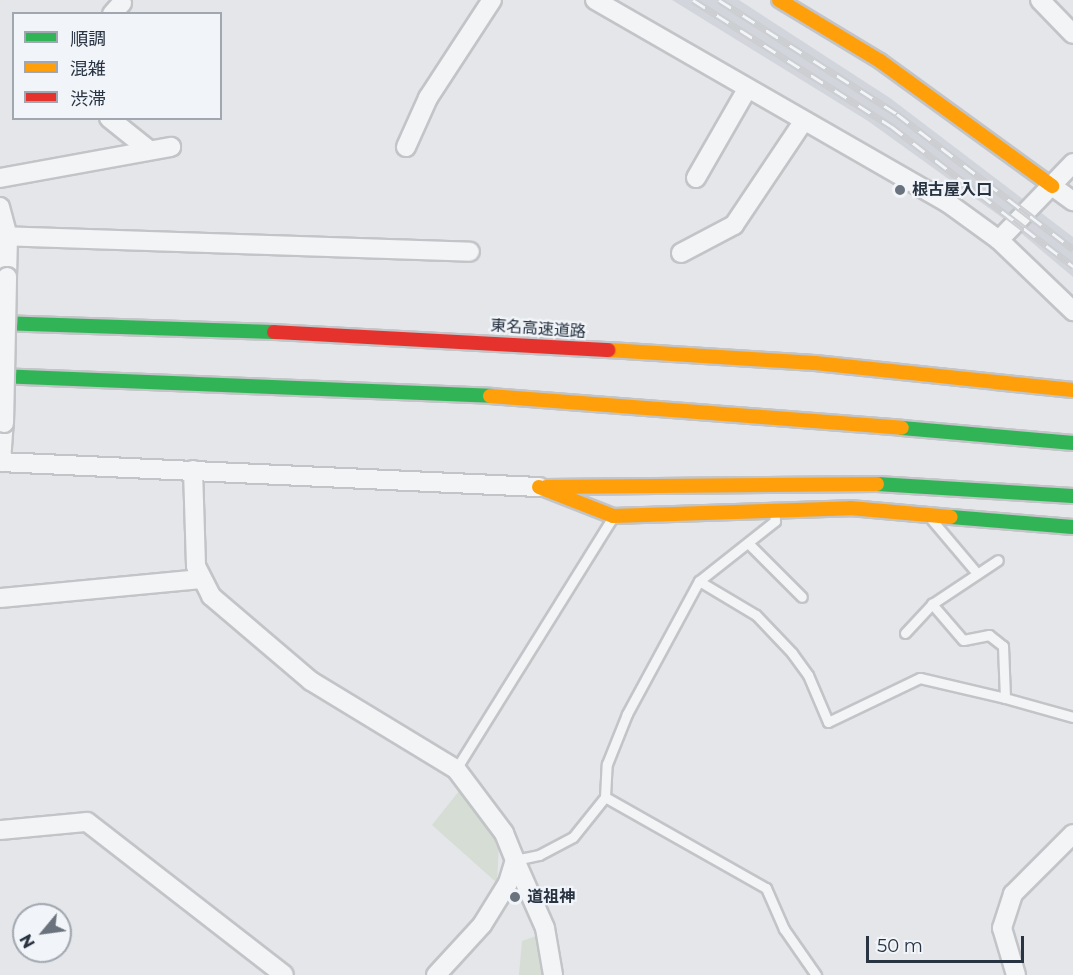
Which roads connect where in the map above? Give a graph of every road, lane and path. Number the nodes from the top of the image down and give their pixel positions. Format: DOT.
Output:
graph roads {
  1 [pos="492,0"];
  2 [pos="595,0"];
  3 [pos="778,0"];
  4 [pos="1040,0"];
  5 [pos="1071,27"];
  6 [pos="746,91"];
  7 [pos="112,120"];
  8 [pos="803,122"];
  9 [pos="171,147"];
  10 [pos="406,147"];
  11 [pos="149,150"];
  12 [pos="1073,163"];
  13 [pos="0,178"];
  14 [pos="696,178"];
  15 [pos="1052,186"];
  16 [pos="1073,201"];
  17 [pos="0,207"];
  18 [pos="4,236"];
  19 [pos="999,240"];
  20 [pos="470,252"];
  21 [pos="681,253"];
  22 [pos="1073,311"];
  23 [pos="0,323"];
  24 [pos="0,376"];
  25 [pos="1073,390"];
  26 [pos="1073,443"];
  27 [pos="1,462"];
  28 [pos="193,470"];
  29 [pos="538,487"];
  30 [pos="1073,496"];
  31 [pos="774,510"];
  32 [pos="929,515"];
  33 [pos="613,516"];
  34 [pos="1073,528"];
  35 [pos="748,543"];
  36 [pos="998,560"];
  37 [pos="976,572"];
  38 [pos="200,579"];
  39 [pos="699,581"];
  40 [pos="802,597"];
  41 [pos="0,598"];
  42 [pos="932,604"];
  43 [pos="905,633"];
  44 [pos="1005,698"];
  45 [pos="1073,717"];
  46 [pos="456,769"];
  47 [pos="604,797"];
  48 [pos="0,830"];
  49 [pos="1073,834"];
  50 [pos="514,860"];
  51 [pos="284,975"];
  52 [pos="436,975"];
  53 [pos="553,975"];
  54 [pos="816,975"];
  55 [pos="1016,975"];
  1 -- 10 [label="street"];
  2 -- 6 [label="street"];
  3 -- 15 [label="main road"];
  4 -- 5 [label="street"];
  6 -- 8 [label="street"];
  6 -- 14 [label="street"];
  7 -- 11 [label="street"];
  8 -- 19 [label="street"];
  8 -- 21 [label="street"];
  9 -- 11 [label="street"];
  11 -- 13 [label="street"];
  12 -- 15 [label="street"];
  15 -- 16 [label="street"];
  15 -- 19 [label="street"];
  17 -- 18 [label="street"];
  18 -- 20 [label="street"];
  18 -- 27 [label="street, bridge"];
  19 -- 22 [label="street"];
  23 -- 25 [label="main road, 東名高速道路"];
  24 -- 26 [label="main road"];
  27 -- 28 [label="street"];
  28 -- 29 [label="street"];
  28 -- 38 [label="street"];
  29 -- 30 [label="main road"];
  29 -- 33 [label="main road"];
  31 -- 32 [label="main road"];
  31 -- 33 [label="main road"];
  31 -- 35 [label="lane"];
  32 -- 34 [label="main road"];
  32 -- 37 [label="lane"];
  33 -- 46 [label="lane"];
  35 -- 39 [label="lane"];
  35 -- 40 [label="lane"];
  36 -- 37 [label="lane"];
  37 -- 42 [label="lane"];
  38 -- 41 [label="street"];
  38 -- 46 [label="street"];
  39 -- 44 [label="lane"];
  39 -- 47 [label="lane"];
  42 -- 43 [label="lane"];
  42 -- 44 [label="lane"];
  44 -- 45 [label="lane"];
  46 -- 50 [label="street"];
  47 -- 50 [label="lane"];
  47 -- 54 [label="lane"];
  48 -- 51 [label="street"];
  49 -- 55 [label="street"];
  50 -- 52 [label="street"];
  50 -- 53 [label="street"];
}
